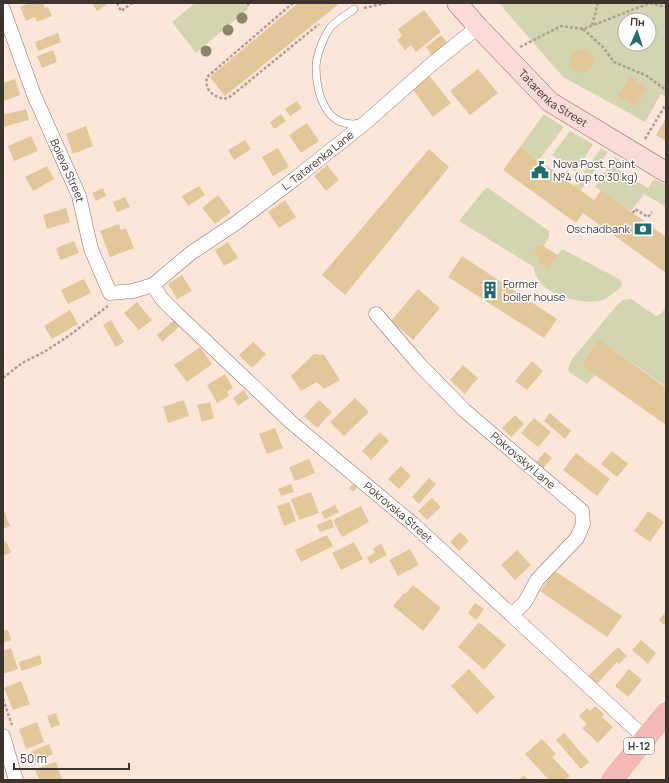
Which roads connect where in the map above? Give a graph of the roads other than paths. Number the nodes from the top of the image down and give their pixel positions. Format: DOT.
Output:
graph roads {
  1 [pos="457,3"];
  2 [pos="3,9"];
  3 [pos="354,9"];
  4 [pos="478,27"];
  5 [pos="365,123"];
  6 [pos="666,172"];
  7 [pos="152,285"];
  8 [pos="376,314"];
  9 [pos="512,615"];
  10 [pos="666,713"];
  11 [pos="3,736"];
  12 [pos="645,738"];
  13 [pos="16,780"];
  14 [pos="612,780"];
  1 -- 4 [label="main road, Tatarenka Street"];
  2 -- 7 [label="street, Boieva Street"];
  3 -- 5 [label="lane"];
  4 -- 5 [label="street, L. Tatarenka Lane"];
  4 -- 6 [label="main road, Tatarenka Street"];
  5 -- 7 [label="street, L. Tatarenka Lane"];
  7 -- 9 [label="street, Pokrovska Street"];
  8 -- 9 [label="street, Pokrovskyi Lane"];
  9 -- 12 [label="street, Pokrovska Street"];
  10 -- 12 [label="main road, Н-12"];
  11 -- 13 [label="street"];
  12 -- 14 [label="main road, Н-12"];
}
